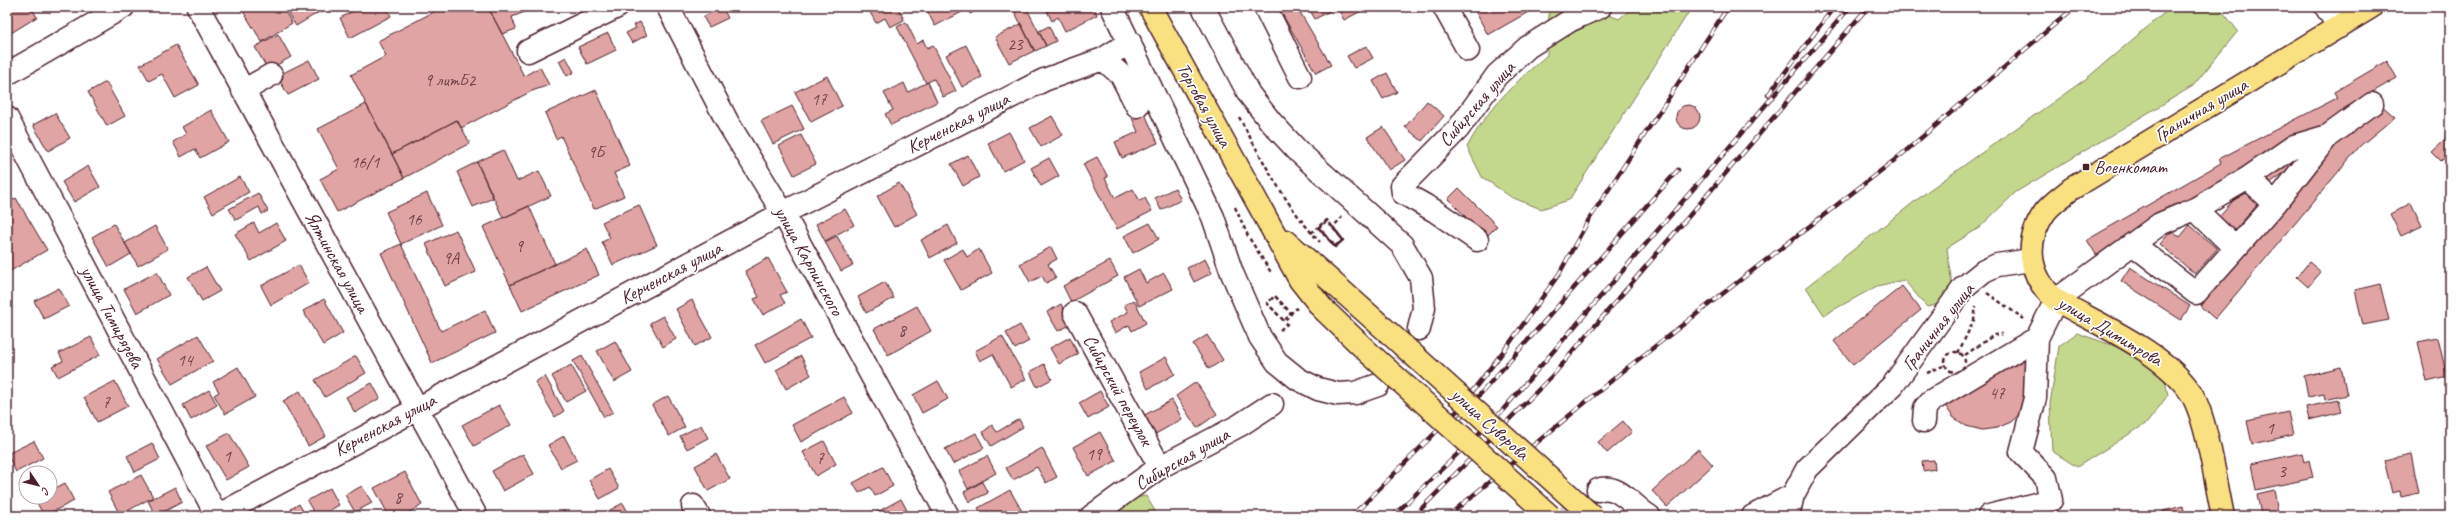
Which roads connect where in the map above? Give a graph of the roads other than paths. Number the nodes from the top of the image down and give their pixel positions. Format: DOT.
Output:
graph roads {
  1 [pos="123,7"];
  2 [pos="198,7"];
  3 [pos="617,7"];
  4 [pos="668,7"];
  5 [pos="1112,7"];
  6 [pos="1150,7"];
  7 [pos="1203,7"];
  8 [pos="1265,7"];
  9 [pos="1444,7"];
  10 [pos="1600,7"];
  11 [pos="2326,7"];
  12 [pos="2372,7"];
  13 [pos="2339,27"];
  14 [pos="1130,42"];
  15 [pos="1468,50"];
  16 [pos="528,51"];
  17 [pos="1103,59"];
  18 [pos="7,74"];
  19 [pos="271,75"];
  20 [pos="1300,77"];
  21 [pos="242,91"];
  22 [pos="2372,104"];
  23 [pos="1137,106"];
  24 [pos="7,118"];
  25 [pos="2328,136"];
  26 [pos="2248,178"];
  27 [pos="1257,202"];
  28 [pos="2274,204"];
  29 [pos="2196,209"];
  30 [pos="783,213"];
  31 [pos="1477,240"];
  32 [pos="2134,245"];
  33 [pos="2235,248"];
  34 [pos="2031,260"];
  35 [pos="2056,300"];
  36 [pos="1075,313"];
  37 [pos="1419,329"];
  38 [pos="1388,332"];
  39 [pos="2039,334"];
  40 [pos="1369,353"];
  41 [pos="1378,385"];
  42 [pos="1272,404"];
  43 [pos="417,408"];
  44 [pos="1924,421"];
  45 [pos="1160,466"];
  46 [pos="1598,490"];
  47 [pos="1793,495"];
  48 [pos="217,516"];
  49 [pos="476,516"];
  50 [pos="948,516"];
  51 [pos="1092,516"];
  52 [pos="1550,516"];
  53 [pos="1592,516"];
  54 [pos="1649,516"];
  55 [pos="1753,516"];
  56 [pos="1788,516"];
  57 [pos="1989,516"];
  58 [pos="2223,516"];
  1 -- 18 [label="street"];
  2 -- 21 [label="street, Ялтинская улица"];
  3 -- 16 [label="street"];
  4 -- 30 [label="street, улица Карпинского"];
  5 -- 14 [label="street"];
  6 -- 27 [label="main road, Торговая улица"];
  7 -- 37 [label="street"];
  8 -- 20 [label="street"];
  9 -- 15 [label="street"];
  10 -- 31 [label="street, Сибирская улица"];
  11 -- 13 [label="street"];
  12 -- 13 [label="main road, Граничная улица"];
  13 -- 34 [label="main road, Граничная улица"];
  14 -- 17 [label="street, Керченская улица"];
  14 -- 41 [label="street"];
  17 -- 23 [label="street"];
  17 -- 30 [label="street, Керченская улица"];
  19 -- 21 [label="street"];
  21 -- 43 [label="street, Ялтинская улица"];
  22 -- 25 [label="street"];
  24 -- 48 [label="street, улица Тимирязева"];
  25 -- 26 [label="street"];
  25 -- 28 [label="street"];
  26 -- 28 [label="street"];
  26 -- 29 [label="street"];
  27 -- 38 [label="main road, Торговая улица"];
  27 -- 40 [label="main road, Торговая улица"];
  28 -- 33 [label="street"];
  29 -- 32 [label="street"];
  29 -- 33 [label="street"];
  30 -- 43 [label="street, Керченская улица"];
  30 -- 50 [label="street, улица Карпинского"];
  32 -- 33 [label="street"];
  32 -- 35 [label="street"];
  34 -- 35 [label="main road, улица Димитрова"];
  34 -- 47 [label="street, Граничная улица"];
  35 -- 39 [label="street"];
  35 -- 58 [label="main road, улица Димитрова"];
  36 -- 45 [label="street, Сибирский переулок"];
  38 -- 53 [label="main road, улица Суворова, bridge"];
  39 -- 44 [label="street"];
  39 -- 57 [label="street"];
  40 -- 52 [label="main road, улица Суворова, bridge"];
  42 -- 45 [label="street, Сибирская улица"];
  43 -- 48 [label="street, Керченская улица"];
  43 -- 49 [label="street, Ялтинская улица"];
  45 -- 51 [label="street, Сибирская улица"];
  46 -- 54 [label="street"];
  47 -- 55 [label="street"];
  47 -- 56 [label="street, Граничная улица"];
}
